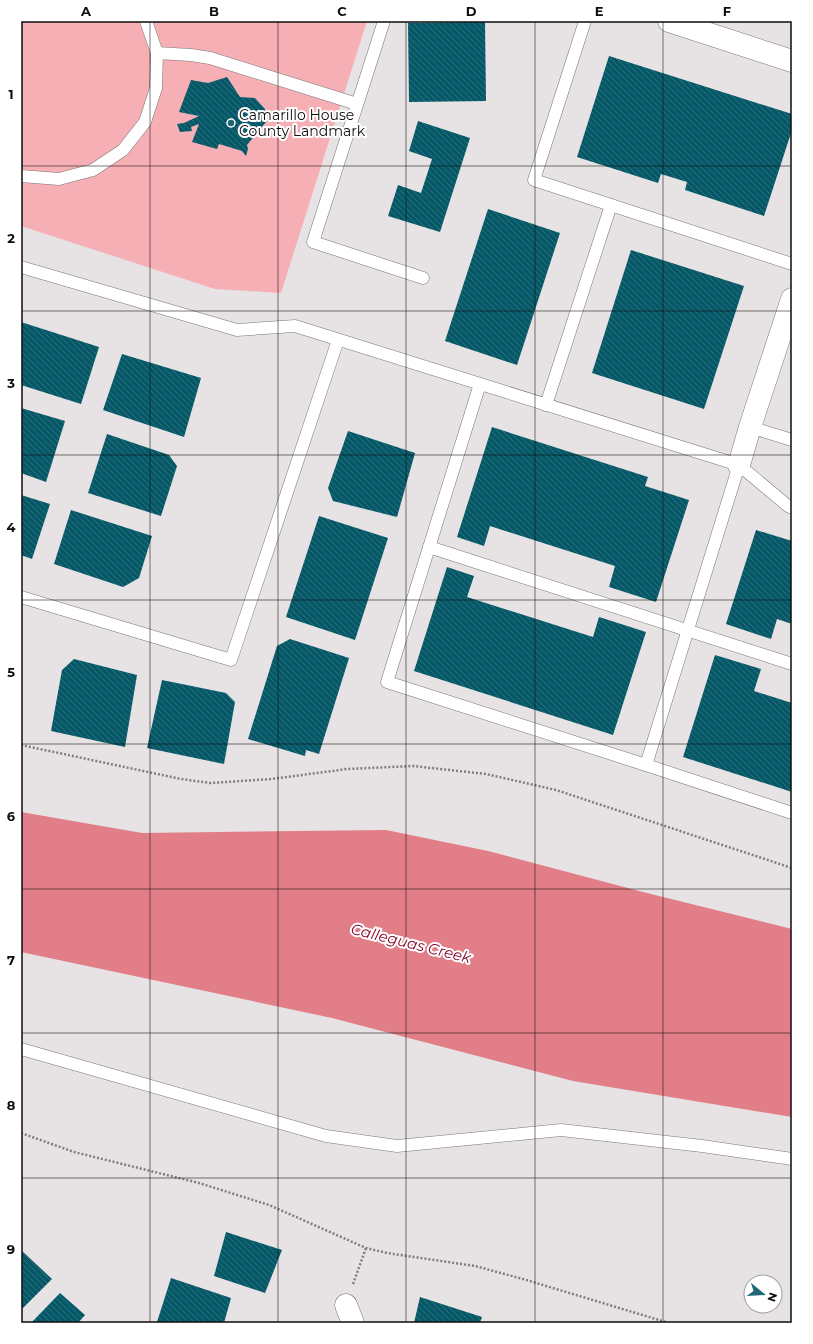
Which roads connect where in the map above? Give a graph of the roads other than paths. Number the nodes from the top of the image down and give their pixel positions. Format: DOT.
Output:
graph roads {
  1 [pos="146,21"];
  2 [pos="384,21"];
  3 [pos="585,21"];
  4 [pos="668,21"];
  5 [pos="157,53"];
  6 [pos="792,61"];
  7 [pos="358,104"];
  8 [pos="21,176"];
  9 [pos="611,205"];
  10 [pos="792,264"];
  11 [pos="21,267"];
  12 [pos="423,278"];
  13 [pos="792,299"];
  14 [pos="338,340"];
  15 [pos="480,384"];
  16 [pos="546,405"];
  17 [pos="750,427"];
  18 [pos="792,440"];
  19 [pos="739,465"];
  20 [pos="792,508"];
  21 [pos="429,547"];
  22 [pos="21,597"];
  23 [pos="688,631"];
  24 [pos="792,664"];
  25 [pos="646,765"];
  26 [pos="792,813"];
  27 [pos="21,1049"];
  28 [pos="792,1160"];
  1 -- 5 [label="lane"];
  2 -- 7 [label="lane"];
  3 -- 9 [label="lane"];
  4 -- 6 [label="street"];
  5 -- 7 [label="lane"];
  5 -- 8 [label="lane"];
  7 -- 12 [label="lane"];
  9 -- 10 [label="lane"];
  9 -- 16 [label="lane"];
  11 -- 14 [label="lane"];
  13 -- 17 [label="street"];
  14 -- 15 [label="lane"];
  14 -- 22 [label="lane"];
  15 -- 16 [label="lane"];
  15 -- 21 [label="lane"];
  16 -- 19 [label="lane"];
  17 -- 18 [label="lane"];
  17 -- 19 [label="street"];
  19 -- 20 [label="lane"];
  19 -- 23 [label="lane"];
  21 -- 23 [label="lane"];
  21 -- 25 [label="lane"];
  23 -- 24 [label="lane"];
  23 -- 25 [label="lane"];
  25 -- 26 [label="lane"];
  27 -- 28 [label="lane"];
}
